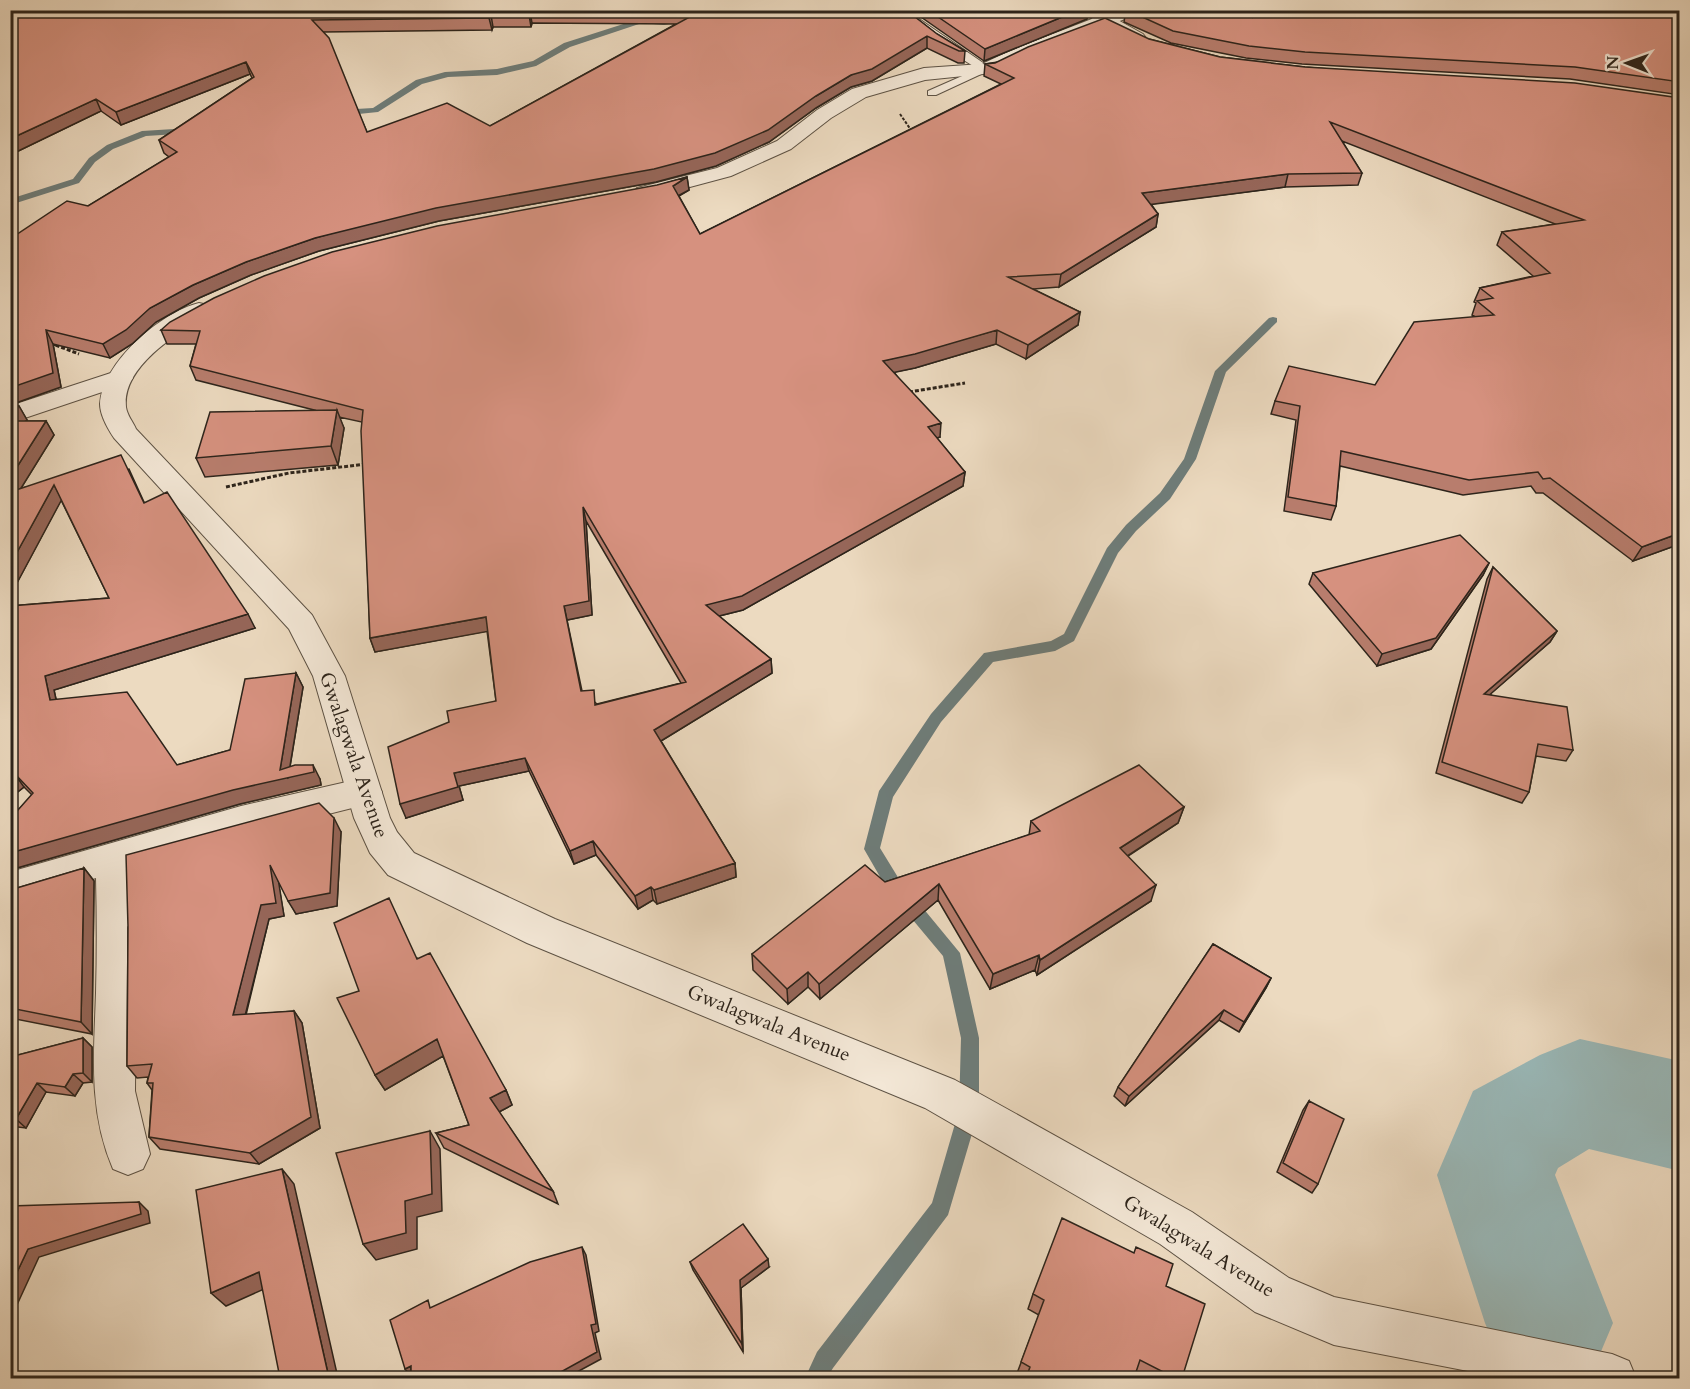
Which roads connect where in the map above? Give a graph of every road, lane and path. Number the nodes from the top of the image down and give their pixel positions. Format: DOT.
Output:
graph roads {
  1 [pos="899,10"];
  2 [pos="1107,14"];
  3 [pos="1156,46"];
  4 [pos="986,69"];
  5 [pos="932,93"];
  6 [pos="901,136"];
  7 [pos="612,199"];
  8 [pos="229,296"];
  9 [pos="46,342"];
  10 [pos="123,374"];
  11 [pos="965,383"];
  12 [pos="904,393"];
  13 [pos="10,415"];
  14 [pos="371,464"];
  15 [pos="185,498"];
  16 [pos="363,792"];
  17 [pos="114,858"];
  18 [pos="10,888"];
  19 [pos="128,1154"];
  20 [pos="1612,1378"];
  1 -- 4 [label="lane"];
  2 -- 3 [label="street"];
  2 -- 4 [label="street"];
  4 -- 5 [label="lane"];
  4 -- 7 [label="street"];
  5 -- 6 [label="path"];
  8 -- 10 [label="street, Gwalagwala Avenue"];
  9 -- 10 [label="path"];
  10 -- 13 [label="street"];
  10 -- 15 [label="street, Gwalagwala Avenue"];
  11 -- 12 [label="path"];
  14 -- 15 [label="path"];
  15 -- 16 [label="street, Gwalagwala Avenue"];
  16 -- 17 [label="street"];
  16 -- 20 [label="street, Gwalagwala Avenue"];
  17 -- 18 [label="street"];
  17 -- 19 [label="street"];
}
